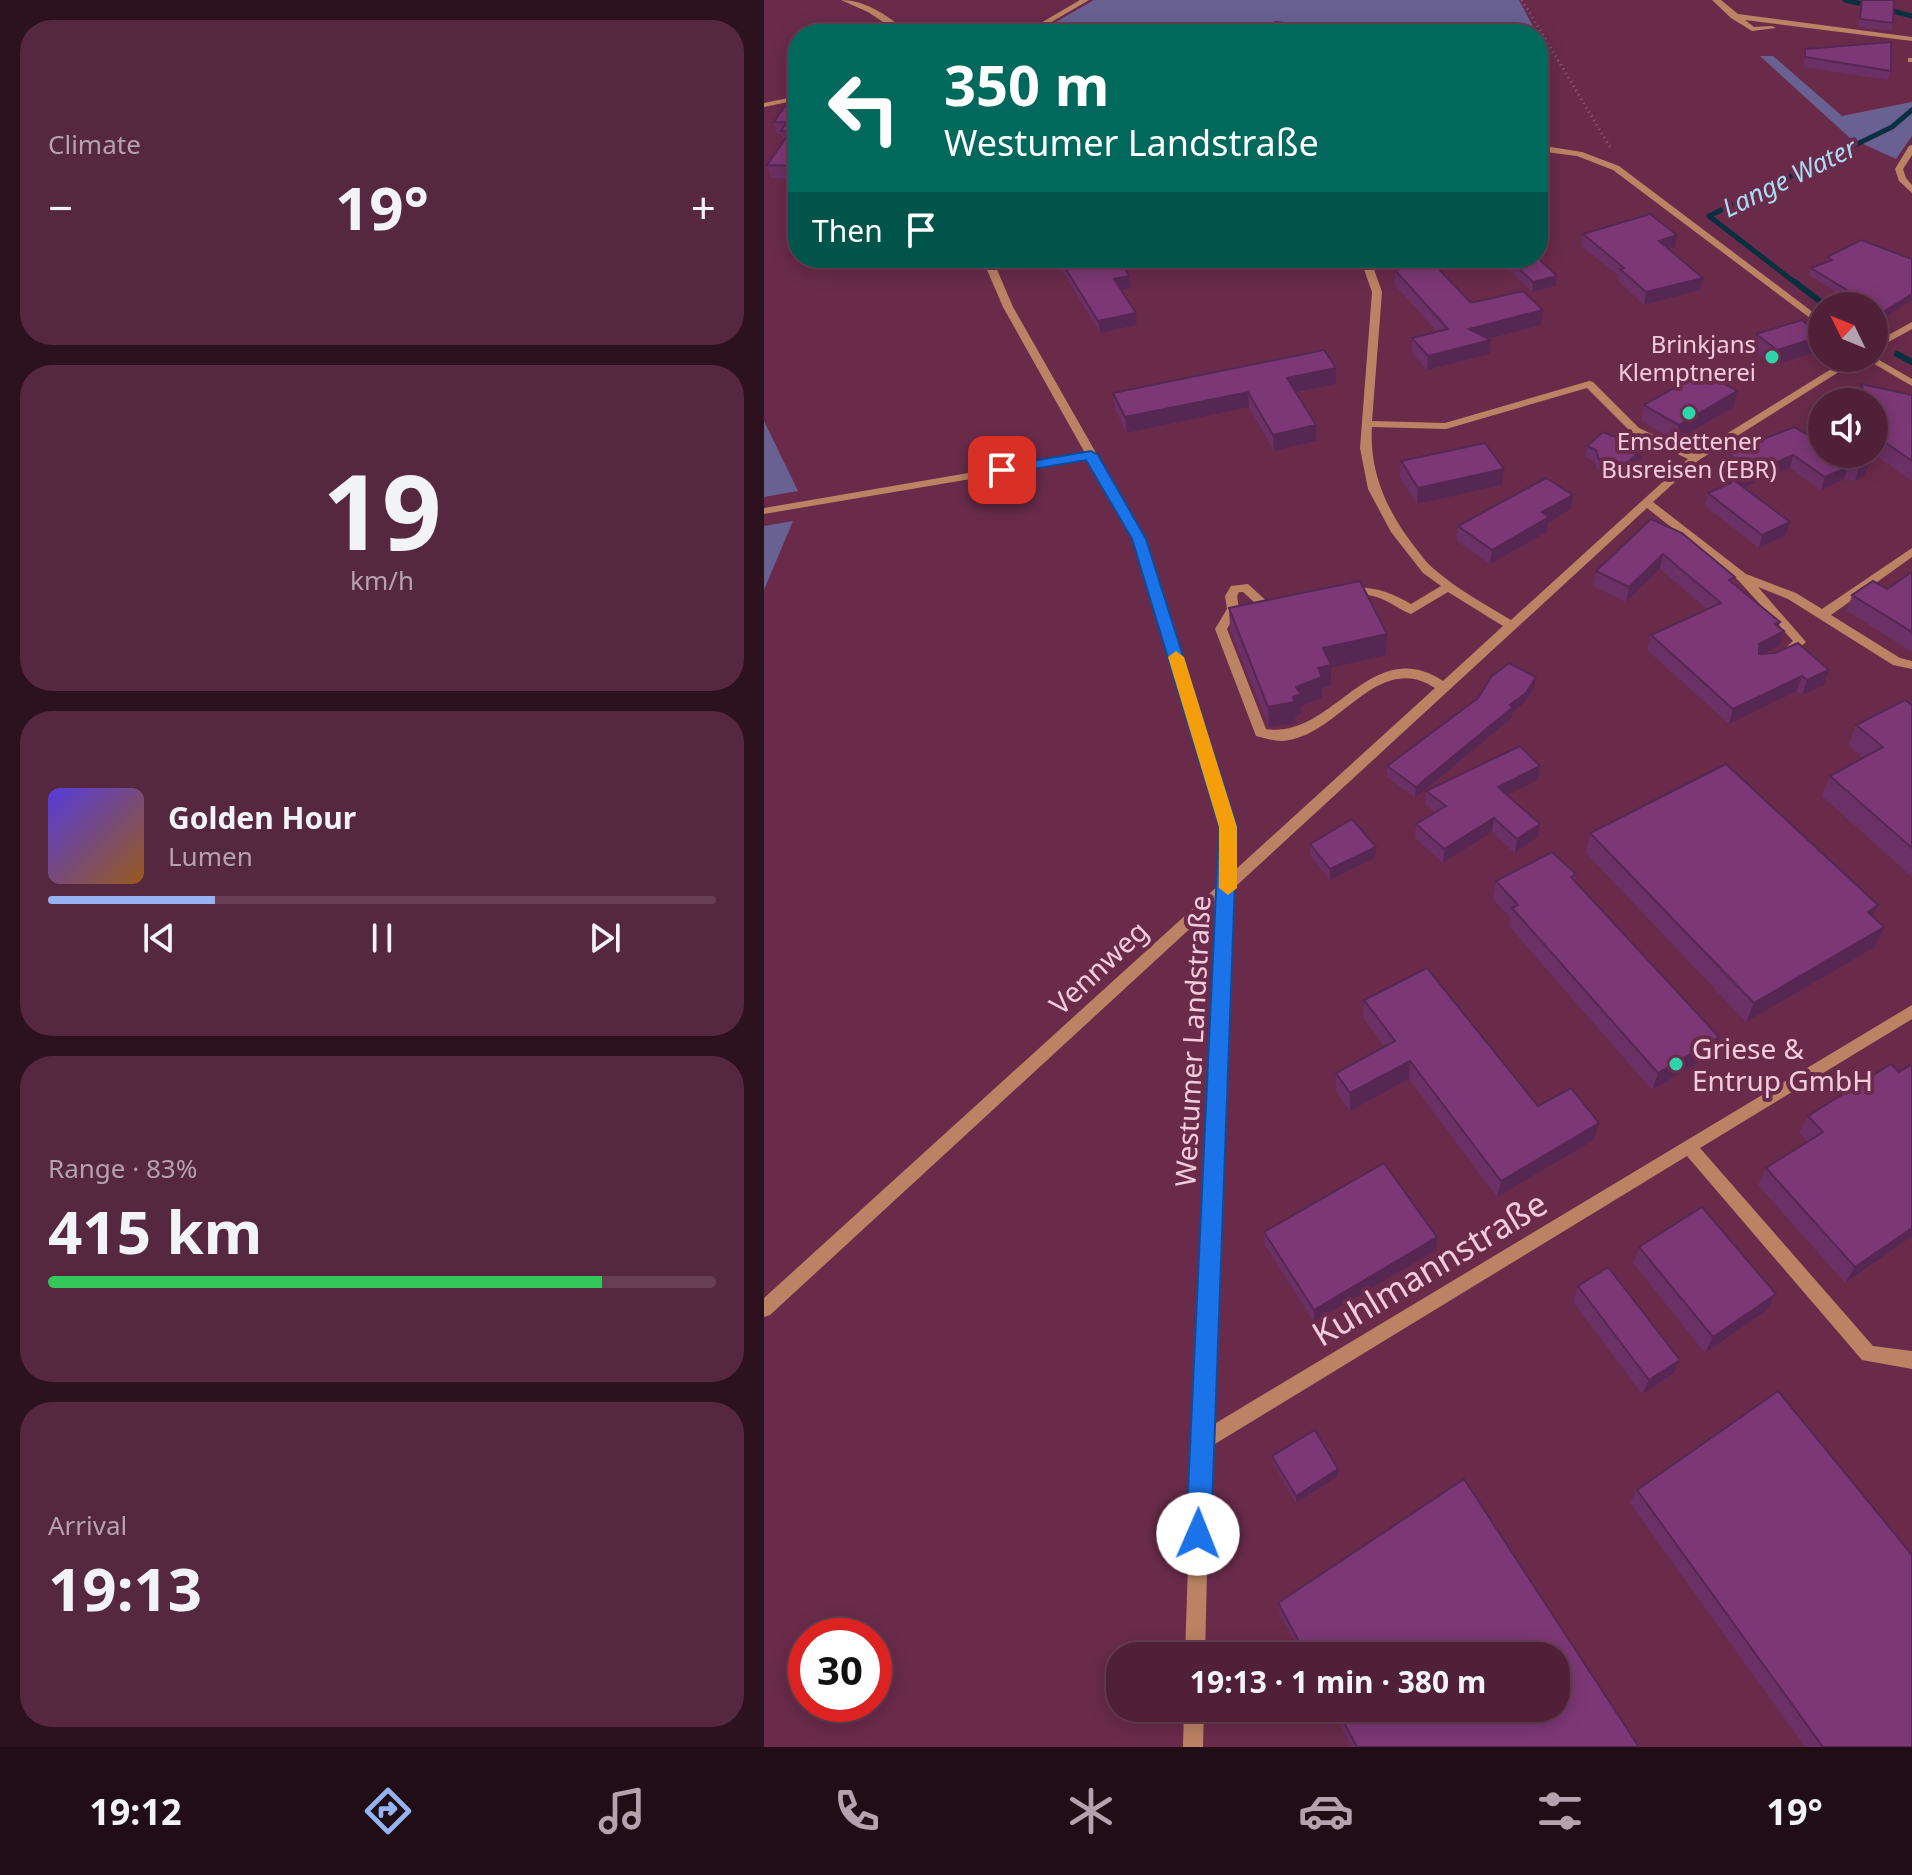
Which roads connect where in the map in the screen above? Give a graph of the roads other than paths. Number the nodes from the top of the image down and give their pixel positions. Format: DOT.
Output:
graph roads {
  1 [pos="845,0"];
  2 [pos="1085,0"];
  3 [pos="1716,0"];
  4 [pos="891,24"];
  5 [pos="1043,24"];
  6 [pos="1912,39"];
  7 [pos="788,100"];
  8 [pos="764,105"];
  9 [pos="1912,148"];
  10 [pos="1548,150"];
  11 [pos="1912,190"];
  12 [pos="991,268"];
  13 [pos="1369,268"];
  14 [pos="1808,313"];
  15 [pos="1912,325"];
  16 [pos="1888,339"];
  17 [pos="1888,369"];
  18 [pos="1833,372"];
  19 [pos="1912,383"];
  20 [pos="1366,424"];
  21 [pos="1091,455"];
  22 [pos="1695,458"];
  23 [pos="1646,502"];
  24 [pos="764,511"];
  25 [pos="1912,552"];
  26 [pos="1742,577"];
  27 [pos="1449,586"];
  28 [pos="1333,595"];
  29 [pos="1282,607"];
  30 [pos="1824,614"];
  31 [pos="1512,626"];
  32 [pos="1772,659"];
  33 [pos="1912,665"];
  34 [pos="1444,688"];
  35 [pos="1228,883"];
  36 [pos="1912,1011"];
  37 [pos="1688,1146"];
  38 [pos="764,1309"];
  39 [pos="1912,1360"];
  40 [pos="1201,1442"];
  41 [pos="1195,1642"];
  42 [pos="1194,1722"];
  43 [pos="1193,1747"];
  1 -- 4 [label="street"];
  2 -- 5 [label="street"];
  3 -- 6 [label="street"];
  7 -- 8 [label="street"];
  9 -- 11 [label="street"];
  10 -- 14 [label="street"];
  12 -- 21 [label="street, Westumer Landstraße"];
  13 -- 20 [label="street"];
  15 -- 16 [label="street"];
  17 -- 19 [label="street"];
  18 -- 22 [label="street, Vennweg"];
  20 -- 22 [label="street"];
  20 -- 27 [label="street"];
  21 -- 24 [label="street"];
  21 -- 35 [label="street, Westumer Landstraße"];
  22 -- 23 [label="street, Vennweg"];
  23 -- 26 [label="street"];
  23 -- 31 [label="street, Vennweg"];
  25 -- 30 [label="street"];
  26 -- 30 [label="street"];
  26 -- 32 [label="street"];
  27 -- 28 [label="street"];
  27 -- 31 [label="street"];
  29 -- 34 [label="street"];
  30 -- 33 [label="street"];
  31 -- 34 [label="street, Vennweg"];
  34 -- 35 [label="street, Vennweg"];
  35 -- 38 [label="street, Vennweg"];
  35 -- 40 [label="street, Westumer Landstraße"];
  36 -- 37 [label="street, Kuhlmannstraße"];
  37 -- 39 [label="street"];
  37 -- 40 [label="street, Kuhlmannstraße"];
  40 -- 41 [label="street, Westumer Landstraße"];
  42 -- 43 [label="street"];
}
